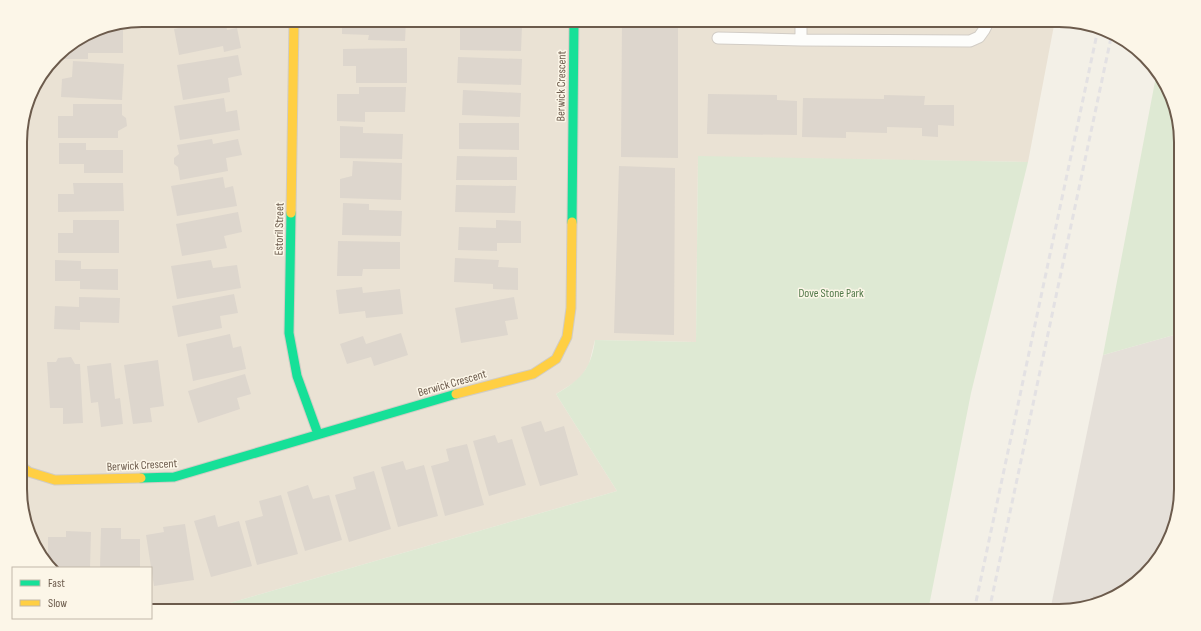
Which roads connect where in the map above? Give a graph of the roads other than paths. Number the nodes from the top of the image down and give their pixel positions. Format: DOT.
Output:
graph roads {
  1 [pos="294,27"];
  2 [pos="574,27"];
  3 [pos="801,27"];
  4 [pos="986,27"];
  5 [pos="718,38"];
  6 [pos="801,40"];
  7 [pos="318,434"];
  8 [pos="27,470"];
  1 -- 7 [label="street, Estoril Street"];
  2 -- 7 [label="street, Berwick Crescent"];
  3 -- 6 [label="lane"];
  4 -- 6 [label="lane"];
  5 -- 6 [label="lane"];
  7 -- 8 [label="street, Berwick Crescent"];
}
